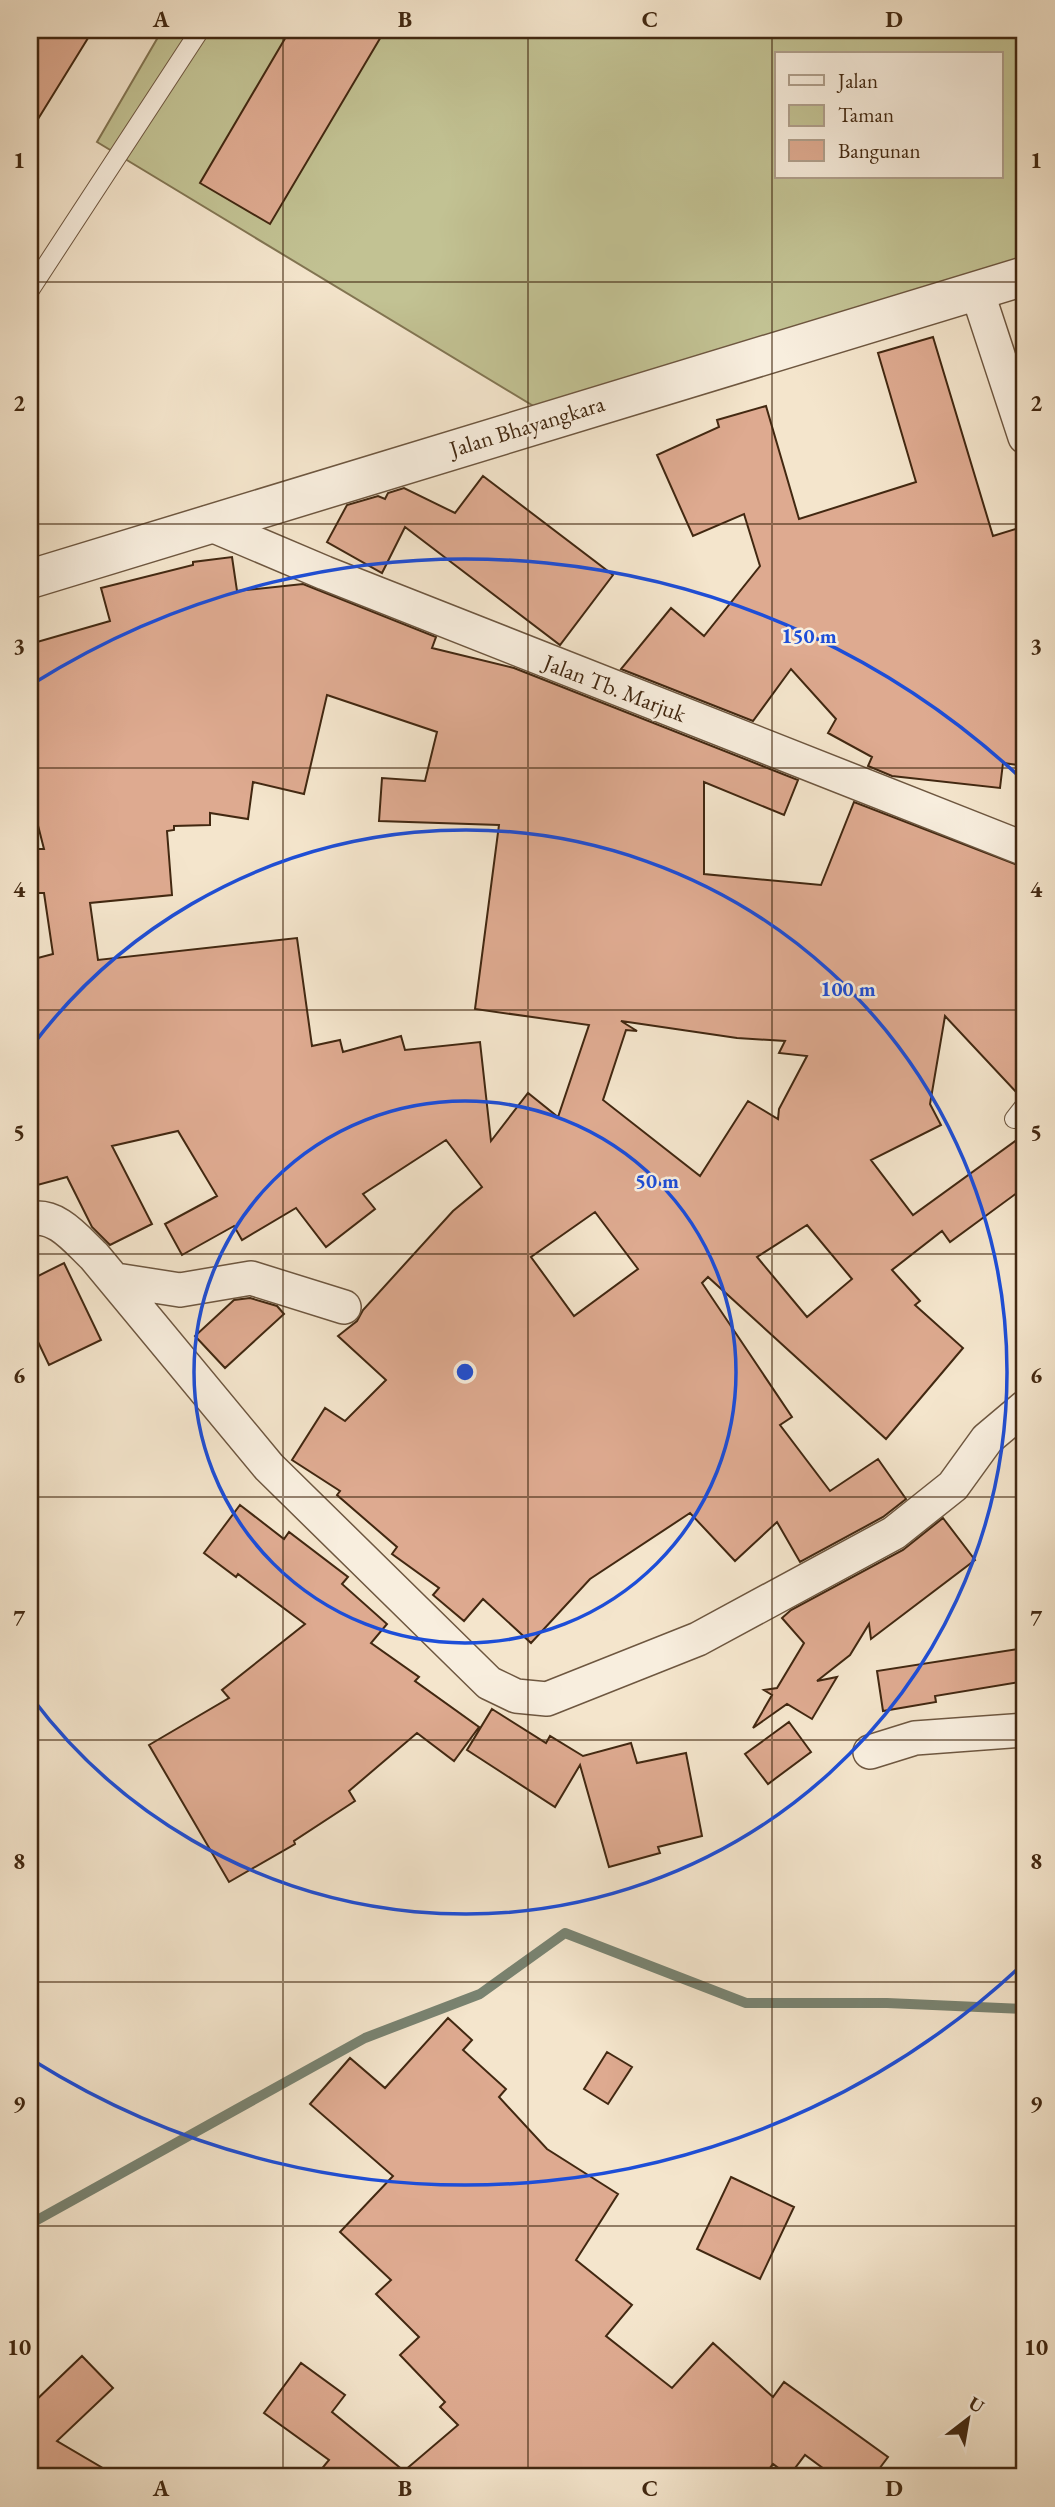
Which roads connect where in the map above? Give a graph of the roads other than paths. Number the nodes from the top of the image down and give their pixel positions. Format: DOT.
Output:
graph roads {
  1 [pos="200,30"];
  2 [pos="1025,275"];
  3 [pos="30,290"];
  4 [pos="977,291"];
  5 [pos="1025,437"];
  6 [pos="206,523"];
  7 [pos="30,579"];
  8 [pos="1025,849"];
  9 [pos="30,1219"];
  10 [pos="116,1280"];
  11 [pos="344,1307"];
  12 [pos="1025,1407"];
  13 [pos="1025,1730"];
  14 [pos="870,1752"];
  1 -- 3 [label="lane"];
  2 -- 4 [label="street, Jalan Bhayangkara"];
  4 -- 5 [label="street"];
  4 -- 6 [label="street, Jalan Bhayangkara"];
  6 -- 7 [label="street, Jalan Bhayangkara"];
  6 -- 8 [label="street, Jalan Tb. Marjuk"];
  9 -- 10 [label="street"];
  10 -- 11 [label="street"];
  10 -- 12 [label="street"];
  13 -- 14 [label="street"];
}
